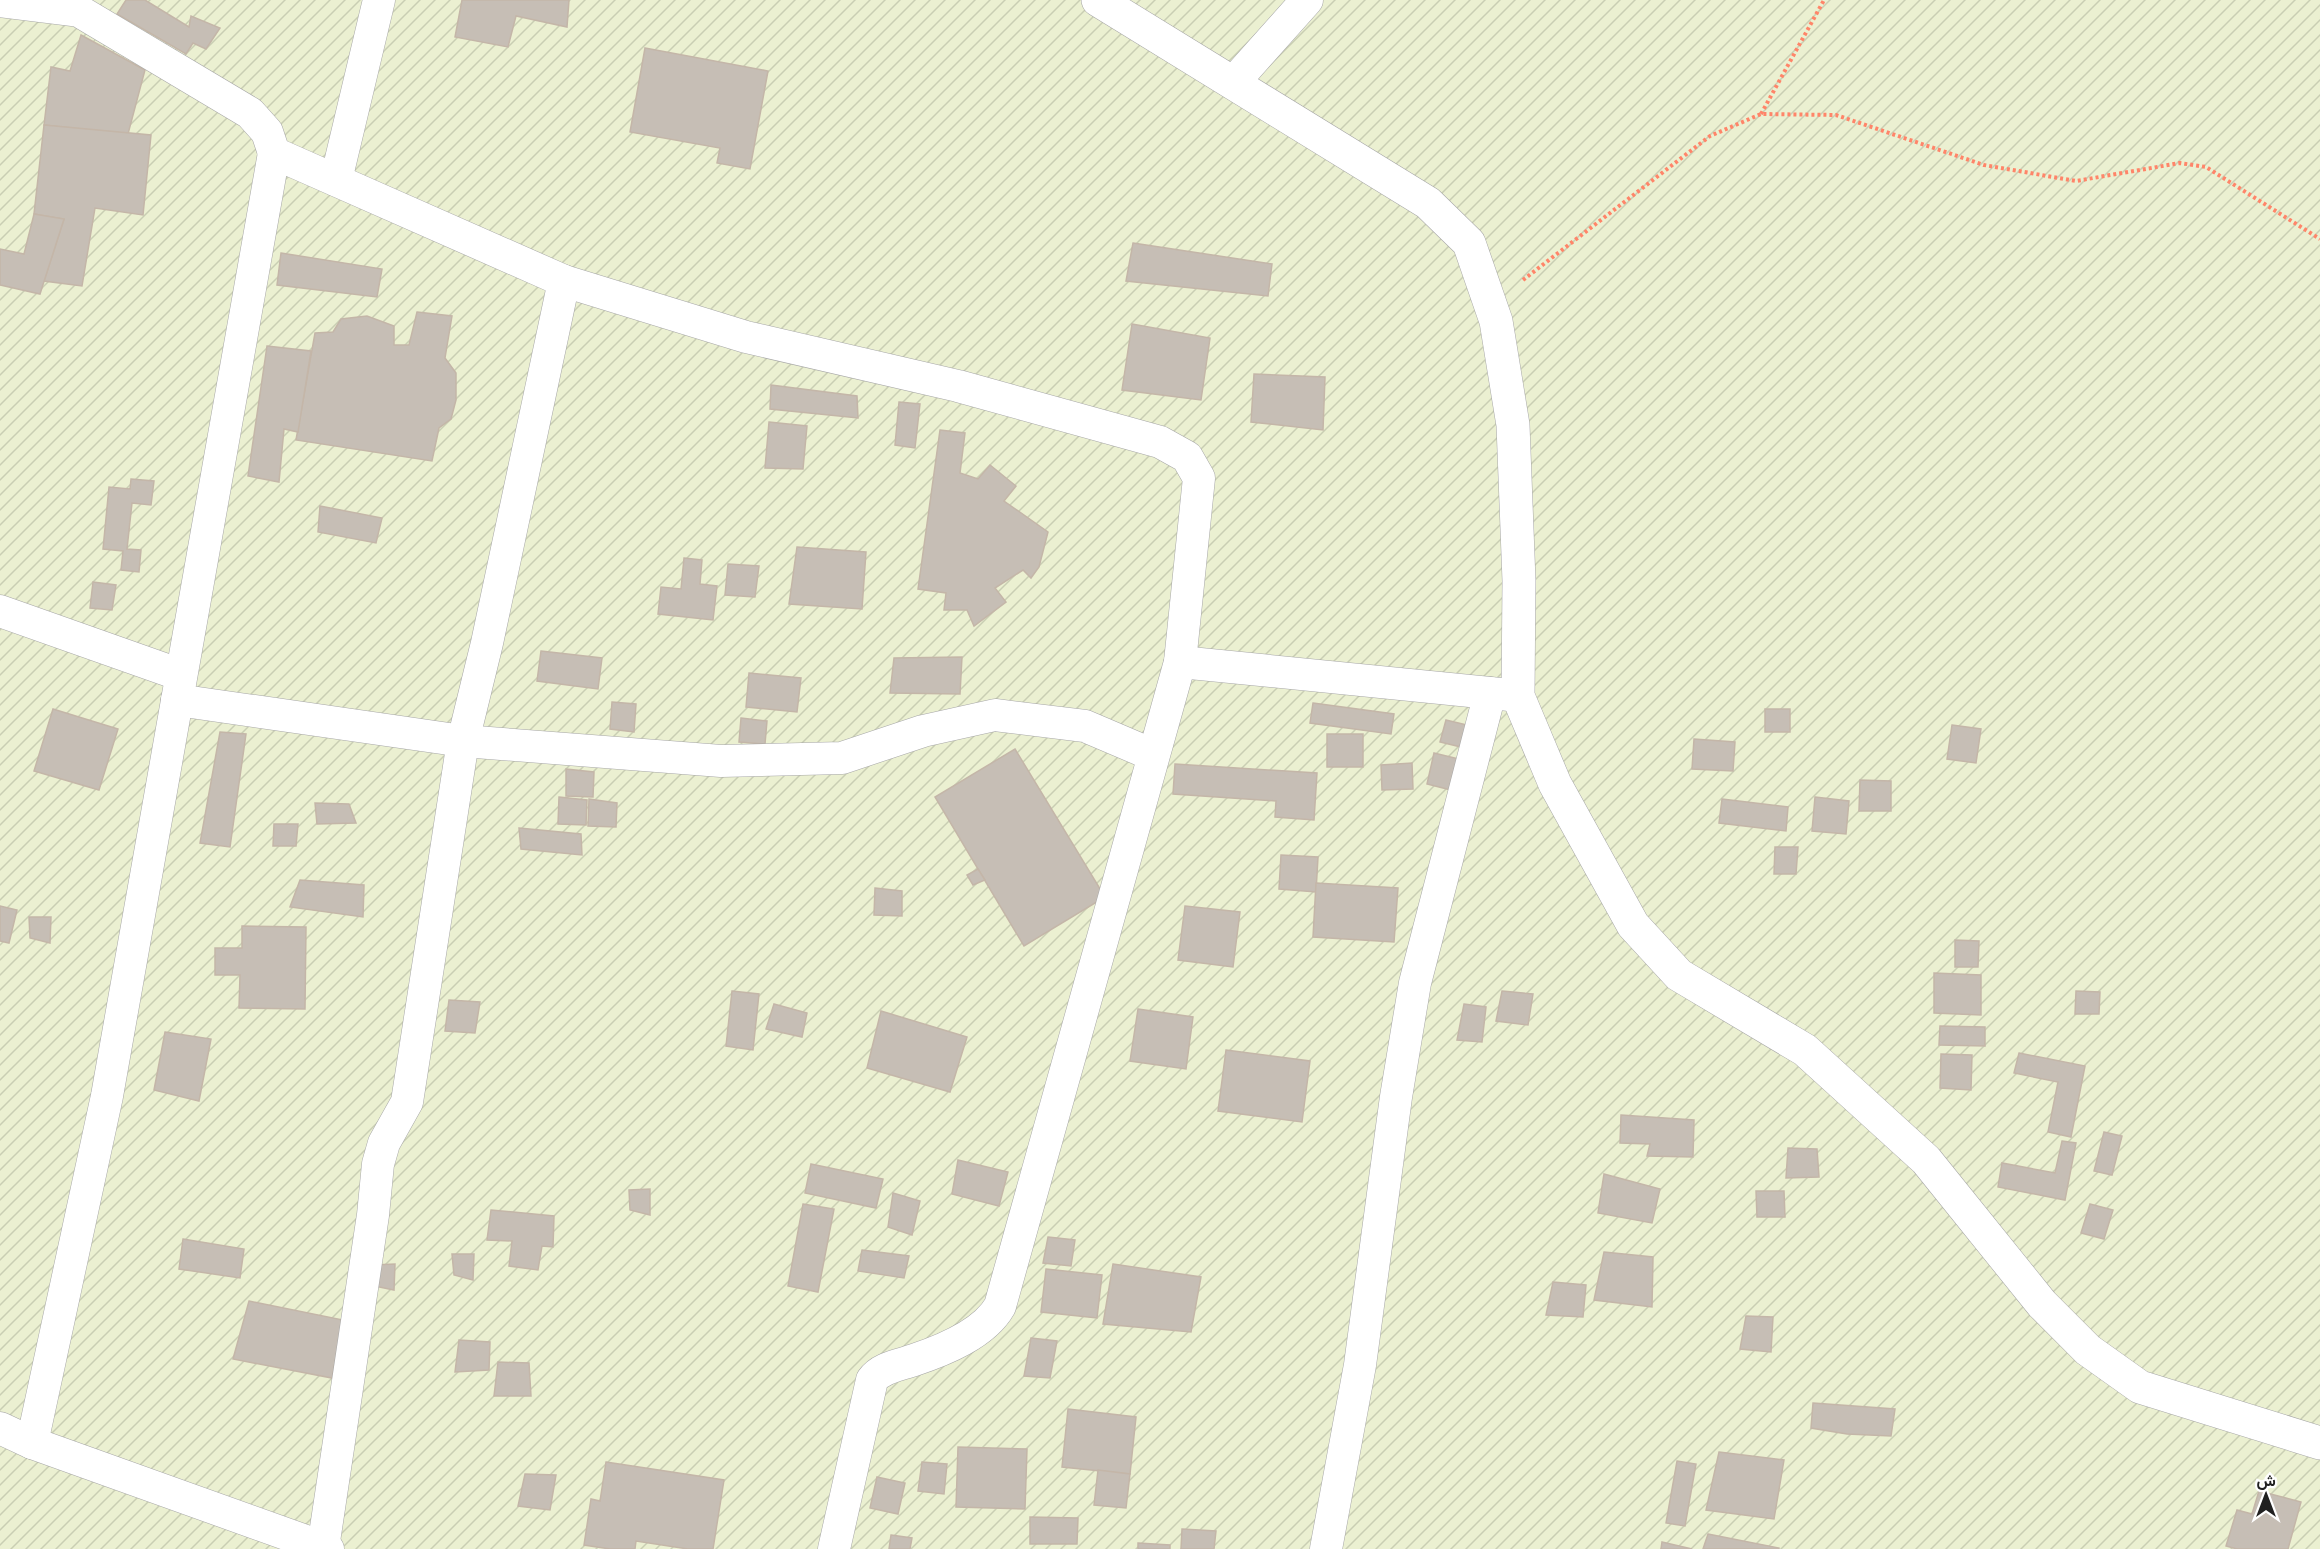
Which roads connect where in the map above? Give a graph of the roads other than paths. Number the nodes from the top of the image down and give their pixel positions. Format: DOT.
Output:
graph roads {
  1 [pos="379,0"];
  2 [pos="1098,0"];
  3 [pos="1307,0"];
  4 [pos="0,1"];
  5 [pos="80,6"];
  6 [pos="1233,84"];
  7 [pos="274,153"];
  8 [pos="336,180"];
  9 [pos="564,280"];
  10 [pos="0,611"];
  11 [pos="1180,662"];
  12 [pos="179,688"];
  13 [pos="1504,694"];
  14 [pos="463,741"];
  15 [pos="1153,755"];
  16 [pos="0,1428"];
  17 [pos="32,1443"];
  18 [pos="2320,1443"];
  19 [pos="326,1548"];
  20 [pos="834,1549"];
  21 [pos="1326,1549"];
  1 -- 8 [label="street"];
  2 -- 6 [label="street"];
  3 -- 6 [label="street"];
  4 -- 5 [label="street"];
  5 -- 7 [label="street"];
  6 -- 13 [label="street"];
  7 -- 8 [label="street"];
  7 -- 12 [label="street"];
  8 -- 9 [label="street"];
  9 -- 11 [label="street"];
  9 -- 14 [label="street"];
  10 -- 12 [label="street"];
  11 -- 13 [label="street"];
  11 -- 15 [label="street"];
  12 -- 14 [label="street"];
  12 -- 17 [label="street"];
  13 -- 18 [label="street"];
  13 -- 21 [label="street"];
  14 -- 15 [label="street"];
  14 -- 19 [label="street"];
  15 -- 20 [label="street"];
  16 -- 17 [label="street"];
  17 -- 19 [label="street"];
}
